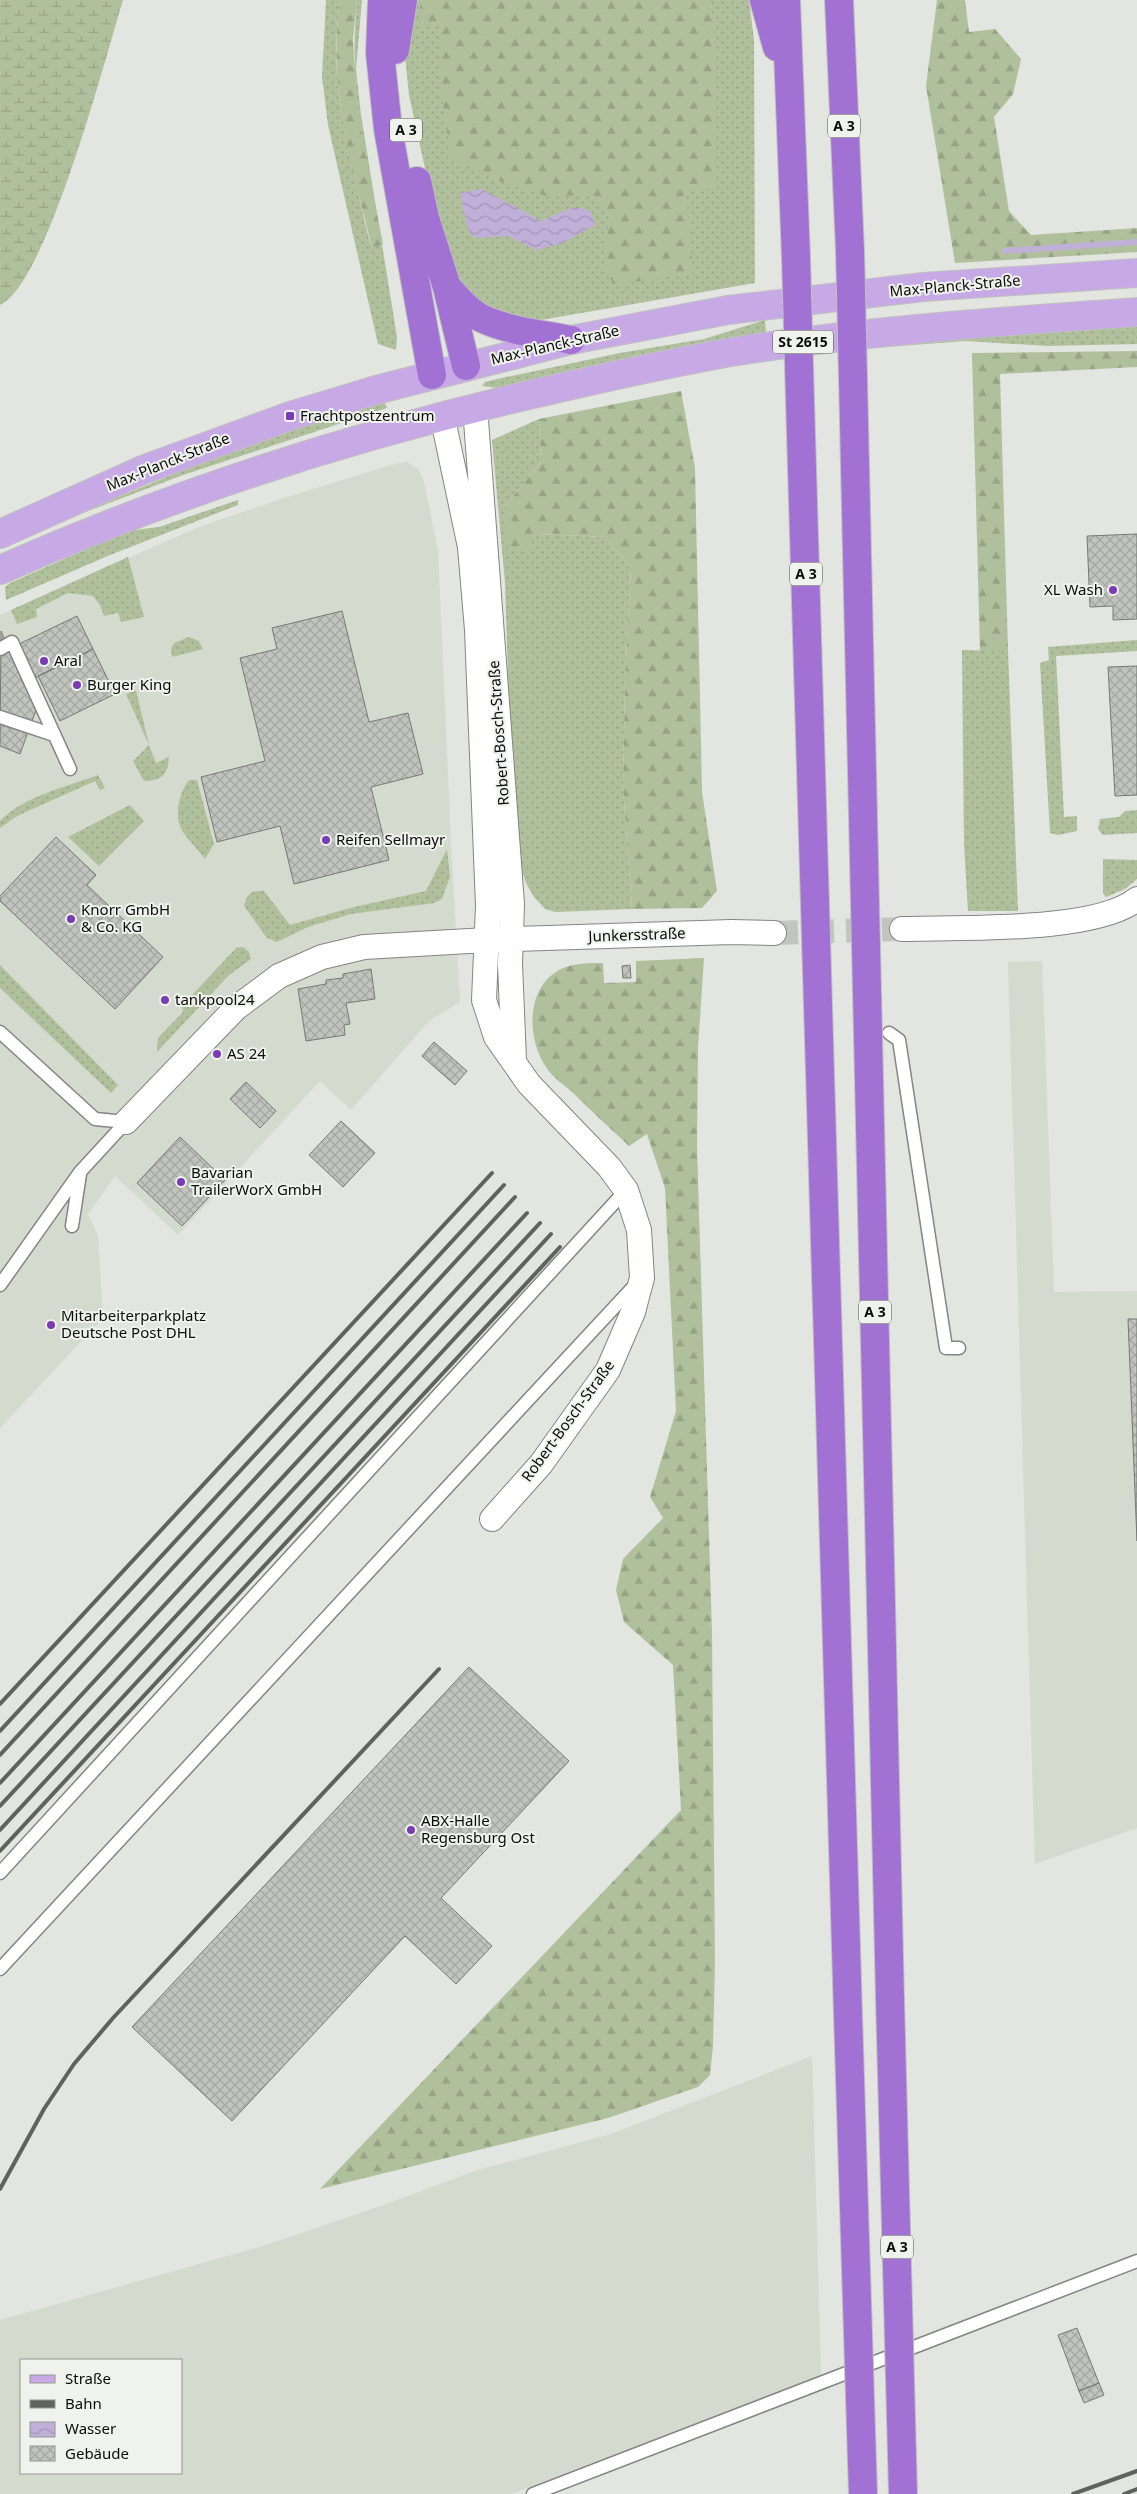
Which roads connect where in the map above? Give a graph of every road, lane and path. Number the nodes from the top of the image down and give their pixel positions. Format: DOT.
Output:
graph roads {
  1 [pos="382,0"];
  2 [pos="403,0"];
  3 [pos="764,0"];
  4 [pos="786,0"];
  5 [pos="839,0"];
  6 [pos="789,96"];
  7 [pos="1137,273"];
  8 [pos="447,287"];
  9 [pos="1137,312"];
  10 [pos="571,340"];
  11 [pos="466,366"];
  12 [pos="432,374"];
  13 [pos="475,407"];
  14 [pos="442,415"];
  15 [pos="0,534"];
  16 [pos="0,570"];
  17 [pos="0,649"];
  18 [pos="0,717"];
  19 [pos="54,735"];
  20 [pos="70,769"];
  21 [pos="1137,899"];
  22 [pos="902,929"];
  23 [pos="774,933"];
  24 [pos="499,940"];
  25 [pos="0,1032"];
  26 [pos="889,1033"];
  27 [pos="126,1122"];
  28 [pos="80,1172"];
  29 [pos="626,1190"];
  30 [pos="72,1226"];
  31 [pos="642,1278"];
  32 [pos="0,1285"];
  33 [pos="959,1348"];
  34 [pos="492,1519"];
  35 [pos="0,1873"];
  36 [pos="0,1969"];
  37 [pos="1137,2261"];
  38 [pos="533,2494"];
  39 [pos="863,2494"];
  40 [pos="904,2494"];
  1 -- 12 [label="highway"];
  2 -- 8 [label="highway, A 3"];
  3 -- 6 [label="highway, A 3"];
  4 -- 6 [label="highway, A 3"];
  5 -- 40 [label="highway, A 3, bridge"];
  6 -- 39 [label="highway, A 3, bridge"];
  7 -- 10 [label="main road, Max-Planck-Straße"];
  8 -- 10 [label="highway, A 3"];
  8 -- 11 [label="highway, A 3"];
  9 -- 13 [label="main road, St 2615"];
  10 -- 11 [label="main road, Max-Planck-Straße"];
  11 -- 12 [label="main road, Max-Planck-Straße"];
  11 -- 13 [label="main road"];
  12 -- 14 [label="main road"];
  12 -- 15 [label="main road, Max-Planck-Straße"];
  13 -- 14 [label="main road, St 2615"];
  13 -- 24 [label="street, Robert-Bosch-Straße"];
  14 -- 16 [label="main road"];
  14 -- 24 [label="street, Robert-Bosch-Straße"];
  17 -- 19 [label="lane"];
  18 -- 19 [label="lane"];
  19 -- 20 [label="lane"];
  21 -- 22 [label="street"];
  23 -- 24 [label="street, Junkersstraße"];
  24 -- 27 [label="street"];
  24 -- 29 [label="street, Robert-Bosch-Straße"];
  25 -- 27 [label="lane"];
  26 -- 33 [label="lane"];
  27 -- 28 [label="lane"];
  28 -- 30 [label="lane"];
  28 -- 32 [label="lane"];
  29 -- 31 [label="street, Robert-Bosch-Straße"];
  29 -- 35 [label="lane"];
  31 -- 34 [label="street, Robert-Bosch-Straße"];
  31 -- 36 [label="lane"];
  37 -- 38 [label="lane"];
}
